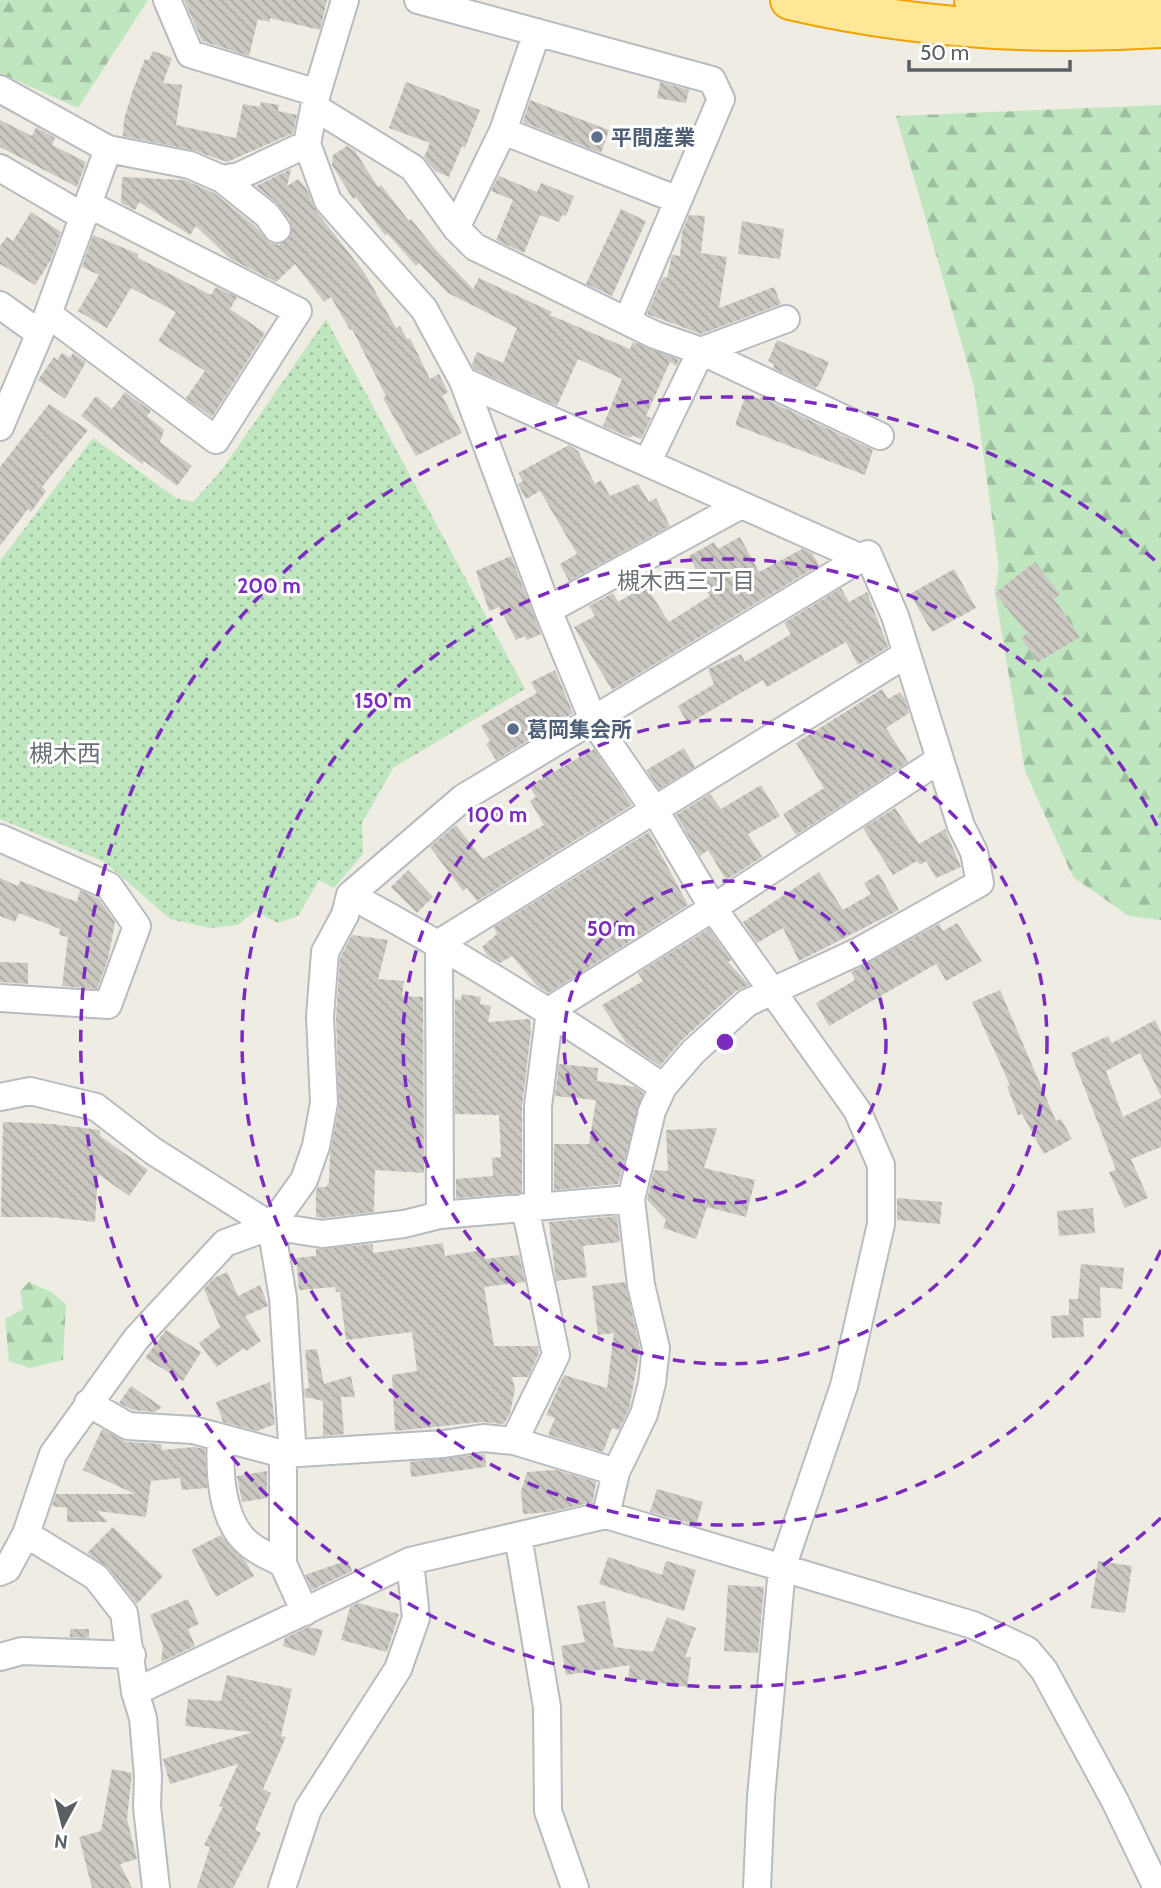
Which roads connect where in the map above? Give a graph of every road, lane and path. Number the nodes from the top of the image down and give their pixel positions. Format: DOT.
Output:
graph roads {
  1 [pos="167,0"];
  2 [pos="345,0"];
  3 [pos="418,0"];
  4 [pos="790,0"];
  5 [pos="974,0"];
  6 [pos="1161,0"];
  7 [pos="1114,17"];
  8 [pos="1161,28"];
  9 [pos="537,32"];
  10 [pos="0,89"];
  11 [pos="317,101"];
  12 [pos="503,131"];
  13 [pos="307,144"];
  14 [pos="108,149"];
  15 [pos="0,168"];
  16 [pos="222,179"];
  17 [pos="678,200"];
  18 [pos="86,211"];
  19 [pos="456,228"];
  20 [pos="277,229"];
  21 [pos="0,305"];
  22 [pos="628,319"];
  23 [pos="786,319"];
  24 [pos="43,323"];
  25 [pos="701,351"];
  26 [pos="463,381"];
  27 [pos="0,427"];
  28 [pos="880,436"];
  29 [pos="647,463"];
  30 [pos="741,505"];
  31 [pos="861,558"];
  32 [pos="548,610"];
  33 [pos="905,655"];
  34 [pos="594,722"];
  35 [pos="939,760"];
  36 [pos="654,809"];
  37 [pos="0,838"];
  38 [pos="350,895"];
  39 [pos="713,908"];
  40 [pos="439,943"];
  41 [pos="772,989"];
  42 [pos="0,998"];
  43 [pos="550,1010"];
  44 [pos="663,1087"];
  45 [pos="0,1097"];
  46 [pos="631,1199"];
  47 [pos="531,1206"];
  48 [pos="440,1215"];
  49 [pos="271,1226"];
  50 [pos="88,1403"];
  51 [pos="221,1439"];
  52 [pos="514,1441"];
  53 [pos="284,1454"];
  54 [pos="616,1472"];
  55 [pos="606,1516"];
  56 [pos="26,1534"];
  57 [pos="518,1536"];
  58 [pos="410,1561"];
  59 [pos="283,1564"];
  60 [pos="782,1568"];
  61 [pos="0,1572"];
  62 [pos="305,1612"];
  63 [pos="132,1656"];
  64 [pos="0,1657"];
  65 [pos="135,1692"];
  66 [pos="156,1888"];
  67 [pos="282,1888"];
  68 [pos="575,1888"];
  69 [pos="757,1888"];
  70 [pos="1157,1888"];
  1 -- 11 [label="street"];
  2 -- 11 [label="street"];
  3 -- 9 [label="street"];
  4 -- 7 [label="highway"];
  5 -- 7 [label="highway"];
  6 -- 7 [label="highway"];
  7 -- 8 [label="highway"];
  9 -- 12 [label="street"];
  9 -- 17 [label="street"];
  10 -- 14 [label="street"];
  11 -- 13 [label="street"];
  11 -- 19 [label="street"];
  12 -- 17 [label="street"];
  12 -- 19 [label="street"];
  13 -- 16 [label="street"];
  13 -- 26 [label="street"];
  14 -- 16 [label="street"];
  14 -- 18 [label="street"];
  15 -- 18 [label="street"];
  16 -- 20 [label="street"];
  17 -- 22 [label="street"];
  18 -- 24 [label="street"];
  18 -- 24 [label="street"];
  19 -- 22 [label="street"];
  21 -- 24 [label="street"];
  22 -- 25 [label="street"];
  23 -- 25 [label="street"];
  24 -- 27 [label="street"];
  25 -- 28 [label="street"];
  25 -- 29 [label="street"];
  26 -- 29 [label="street"];
  26 -- 32 [label="street"];
  29 -- 30 [label="street"];
  30 -- 31 [label="street"];
  30 -- 32 [label="street"];
  31 -- 33 [label="street"];
  31 -- 34 [label="street"];
  32 -- 34 [label="street"];
  33 -- 35 [label="street"];
  33 -- 36 [label="street"];
  34 -- 36 [label="street"];
  34 -- 38 [label="street"];
  35 -- 39 [label="street"];
  35 -- 41 [label="street"];
  36 -- 39 [label="street"];
  36 -- 40 [label="street"];
  37 -- 42 [label="street"];
  38 -- 40 [label="street"];
  38 -- 49 [label="street"];
  39 -- 41 [label="street"];
  39 -- 43 [label="street"];
  40 -- 43 [label="street"];
  40 -- 48 [label="street"];
  41 -- 44 [label="street"];
  41 -- 60 [label="street"];
  43 -- 44 [label="street"];
  43 -- 47 [label="street"];
  44 -- 46 [label="street"];
  45 -- 49 [label="street"];
  46 -- 47 [label="street"];
  46 -- 54 [label="street"];
  47 -- 48 [label="street"];
  47 -- 52 [label="street"];
  48 -- 49 [label="street"];
  49 -- 50 [label="street"];
  49 -- 53 [label="street"];
  50 -- 51 [label="street"];
  50 -- 56 [label="street"];
  51 -- 53 [label="street"];
  51 -- 59 [label="street"];
  52 -- 53 [label="street"];
  52 -- 54 [label="street"];
  53 -- 59 [label="street"];
  54 -- 55 [label="street"];
  55 -- 57 [label="street"];
  55 -- 60 [label="street"];
  56 -- 61 [label="street"];
  56 -- 63 [label="street"];
  57 -- 58 [label="street"];
  57 -- 68 [label="street"];
  58 -- 62 [label="street"];
  58 -- 67 [label="street"];
  59 -- 62 [label="street"];
  60 -- 69 [label="street"];
  60 -- 70 [label="street"];
  62 -- 65 [label="street"];
  63 -- 64 [label="street"];
  63 -- 65 [label="street"];
  65 -- 66 [label="street"];
}
